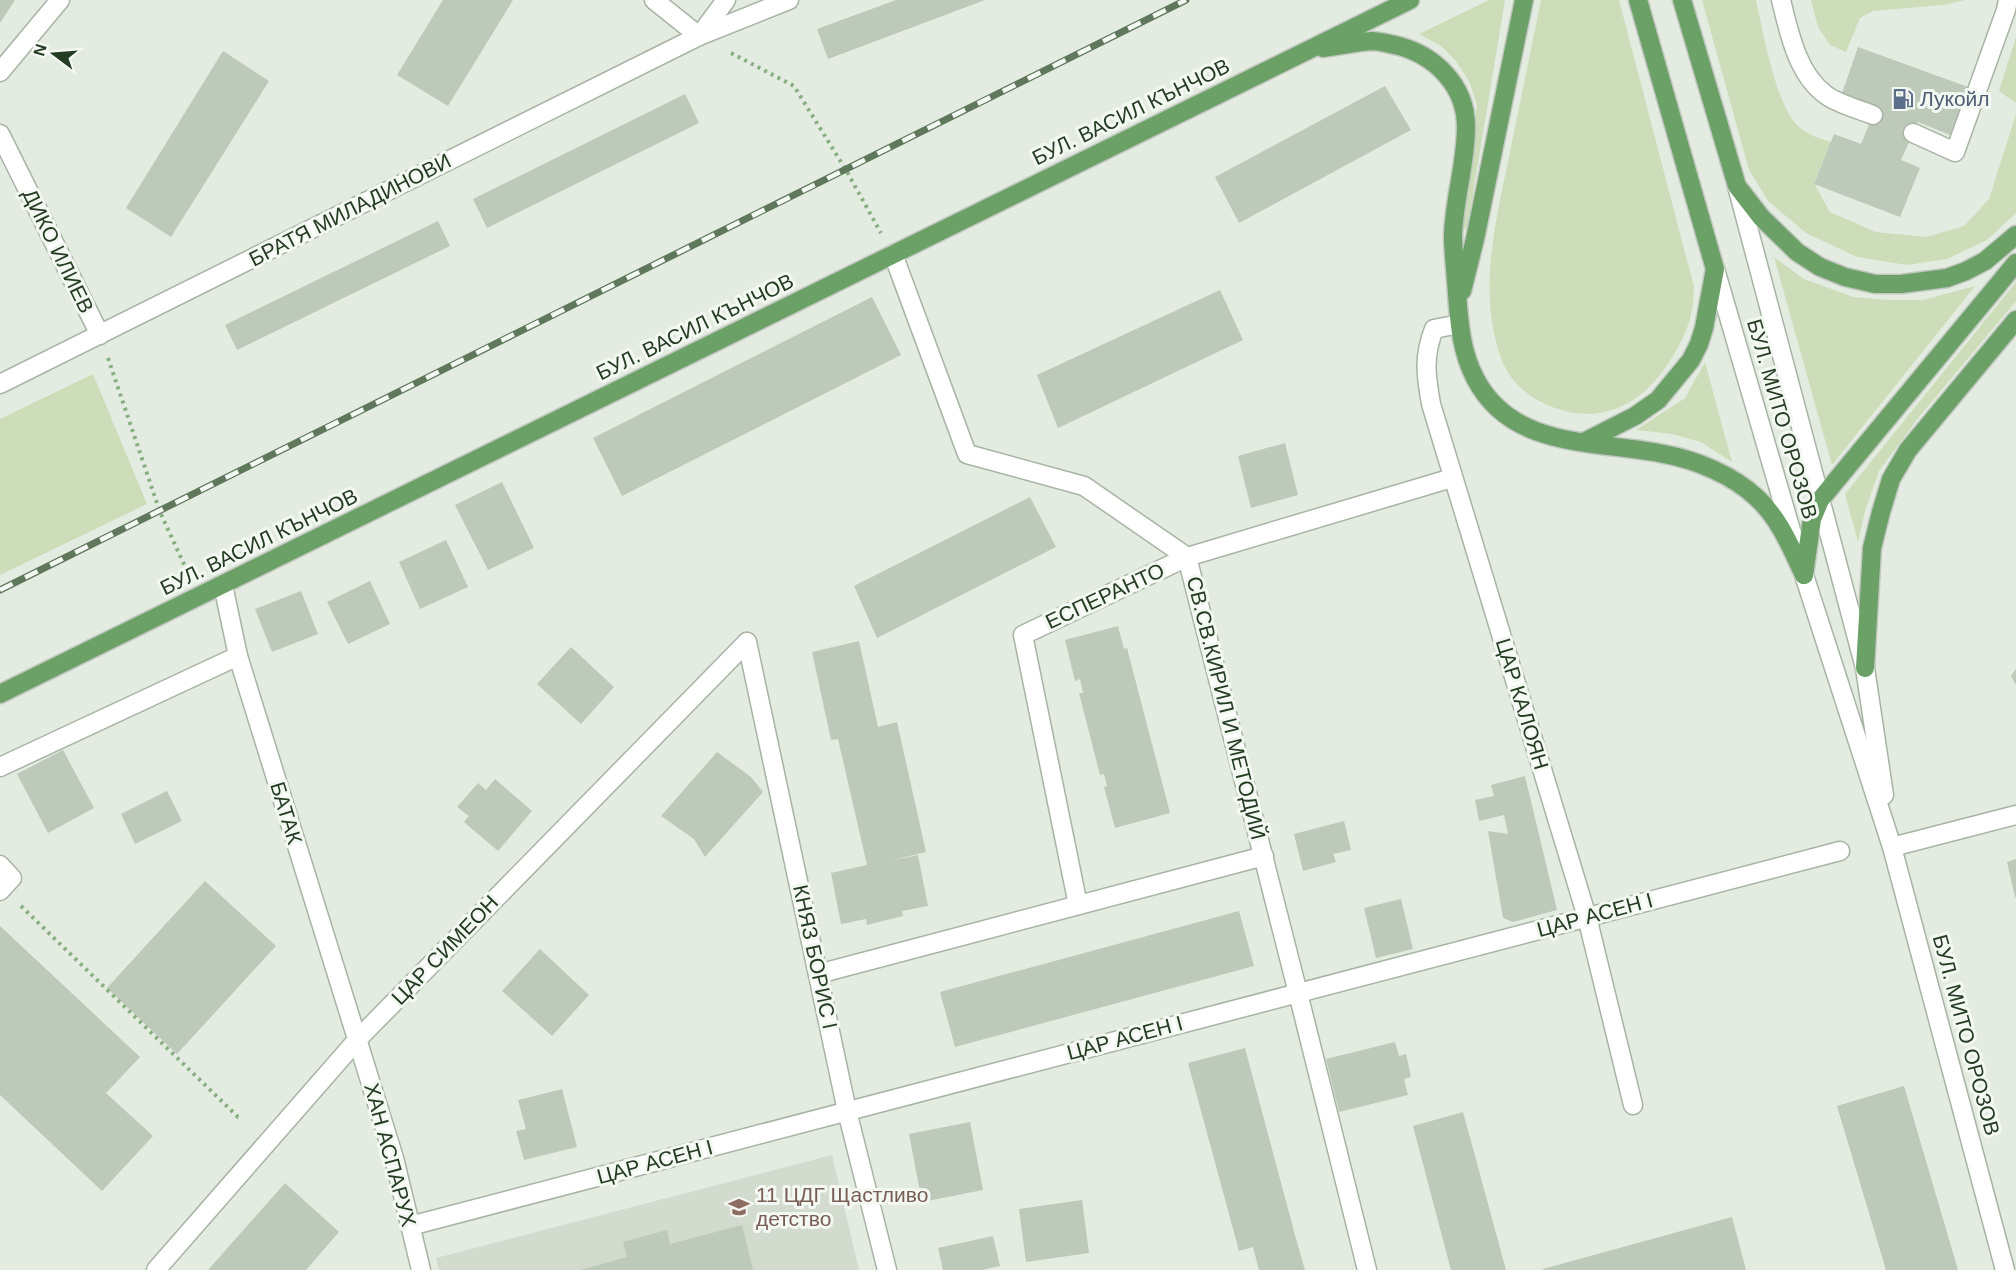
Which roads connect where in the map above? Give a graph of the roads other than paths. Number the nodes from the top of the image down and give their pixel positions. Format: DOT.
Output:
graph roads {
  1 [pos="60,0"];
  2 [pos="654,0"];
  3 [pos="726,0"];
  4 [pos="789,0"];
  5 [pos="1410,0"];
  6 [pos="1524,0"];
  7 [pos="1638,0"];
  8 [pos="1682,0"];
  9 [pos="1781,0"];
  10 [pos="2007,0"];
  11 [pos="699,36"];
  12 [pos="1306,51"];
  13 [pos="0,72"];
  14 [pos="1873,115"];
  15 [pos="0,134"];
  16 [pos="1913,134"];
  17 [pos="1737,186"];
  18 [pos="2016,235"];
  19 [pos="893,254"];
  20 [pos="2016,262"];
  21 [pos="1715,269"];
  22 [pos="1459,315"];
  23 [pos="2016,320"];
  24 [pos="100,335"];
  25 [pos="0,384"];
  26 [pos="1584,442"];
  27 [pos="1452,478"];
  28 [pos="1820,500"];
  29 [pos="1187,557"];
  30 [pos="1804,575"];
  31 [pos="223,585"];
  32 [pos="747,642"];
  33 [pos="238,657"];
  34 [pos="1865,668"];
  35 [pos="0,694"];
  36 [pos="0,767"];
  37 [pos="2016,815"];
  38 [pos="1892,847"];
  39 [pos="1839,851"];
  40 [pos="1264,856"];
  41 [pos="0,865"];
  42 [pos="1,890"];
  43 [pos="1078,905"];
  44 [pos="1587,917"];
  45 [pos="818,974"];
  46 [pos="1298,993"];
  47 [pos="357,1040"];
  48 [pos="1633,1105"];
  49 [pos="847,1111"];
  50 [pos="410,1226"];
  51 [pos="156,1270"];
  52 [pos="421,1270"];
  53 [pos="887,1270"];
  54 [pos="1367,1270"];
  55 [pos="2005,1270"];
  1 -- 13 [label="street"];
  2 -- 11 [label="street"];
  3 -- 11 [label="street, БРАТЯ МИЛАДИНОВИ"];
  4 -- 11 [label="street, БРАТЯ МИЛАДИНОВИ"];
  5 -- 12 [label="main road, БУЛ. ВАСИЛ КЪНЧОВ"];
  6 -- 22 [label="main road"];
  7 -- 21 [label="main road, БУЛ. МИТО ОРОЗОВ"];
  8 -- 17 [label="main road, БУЛ. МИТО ОРОЗОВ"];
  9 -- 14 [label="street"];
  10 -- 16 [label="street"];
  11 -- 24 [label="street, БРАТЯ МИЛАДИНОВИ"];
  12 -- 19 [label="main road, БУЛ. ВАСИЛ КЪНЧОВ"];
  12 -- 22 [label="main road"];
  15 -- 24 [label="street, ДИКО ИЛИЕВ"];
  17 -- 18 [label="main road"];
  17 -- 28 [label="street, БУЛ. МИТО ОРОЗОВ"];
  19 -- 29 [label="street, СВ.СВ.КИРИЛ И МЕТОДИЙ"];
  19 -- 31 [label="main road, БУЛ. ВАСИЛ КЪНЧОВ"];
  20 -- 28 [label="main road"];
  21 -- 26 [label="main road"];
  21 -- 30 [label="street, БУЛ. МИТО ОРОЗОВ"];
  22 -- 26 [label="main road"];
  22 -- 27 [label="street, ЦАР КАЛОЯН"];
  23 -- 34 [label="main road"];
  24 -- 25 [label="street, БРАТЯ МИЛАДИНОВИ"];
  26 -- 30 [label="main road"];
  27 -- 29 [label="street, ЕСПЕРАНТО"];
  27 -- 44 [label="street, ЦАР КАЛОЯН"];
  28 -- 30 [label="main road"];
  28 -- 34 [label="street, БУЛ. МИТО ОРОЗОВ"];
  29 -- 40 [label="street, СВ.СВ.КИРИЛ И МЕТОДИЙ"];
  29 -- 43 [label="street, ЕСПЕРАНТО"];
  30 -- 38 [label="street, БУЛ. МИТО ОРОЗОВ"];
  31 -- 33 [label="street, БАТАК"];
  31 -- 35 [label="main road, БУЛ. ВАСИЛ КЪНЧОВ"];
  32 -- 45 [label="street, КНЯЗ БОРИС I"];
  32 -- 47 [label="street, ЦАР СИМЕОН"];
  33 -- 36 [label="street"];
  33 -- 47 [label="street, БАТАК"];
  34 -- 38 [label="street, БУЛ. МИТО ОРОЗОВ"];
  37 -- 38 [label="street"];
  38 -- 55 [label="street, БУЛ. МИТО ОРОЗОВ"];
  39 -- 44 [label="street, ЦАР АСЕН I"];
  40 -- 43 [label="street"];
  40 -- 46 [label="street, СВ.СВ.КИРИЛ И МЕТОДИЙ"];
  41 -- 42 [label="street"];
  43 -- 45 [label="street"];
  44 -- 46 [label="street, ЦАР АСЕН I"];
  44 -- 48 [label="street, ЦАР КАЛОЯН"];
  45 -- 49 [label="street, КНЯЗ БОРИС I"];
  46 -- 49 [label="street, ЦАР АСЕН I"];
  46 -- 54 [label="street, СВ.СВ.КИРИЛ И МЕТОДИЙ"];
  47 -- 50 [label="street, ХАН АСПАРУХ"];
  47 -- 51 [label="street, ЦАР СИМЕОН"];
  49 -- 50 [label="street, ЦАР АСЕН I"];
  49 -- 53 [label="street, КНЯЗ БОРИС I"];
  50 -- 52 [label="street, ХАН АСПАРУХ"];
}
